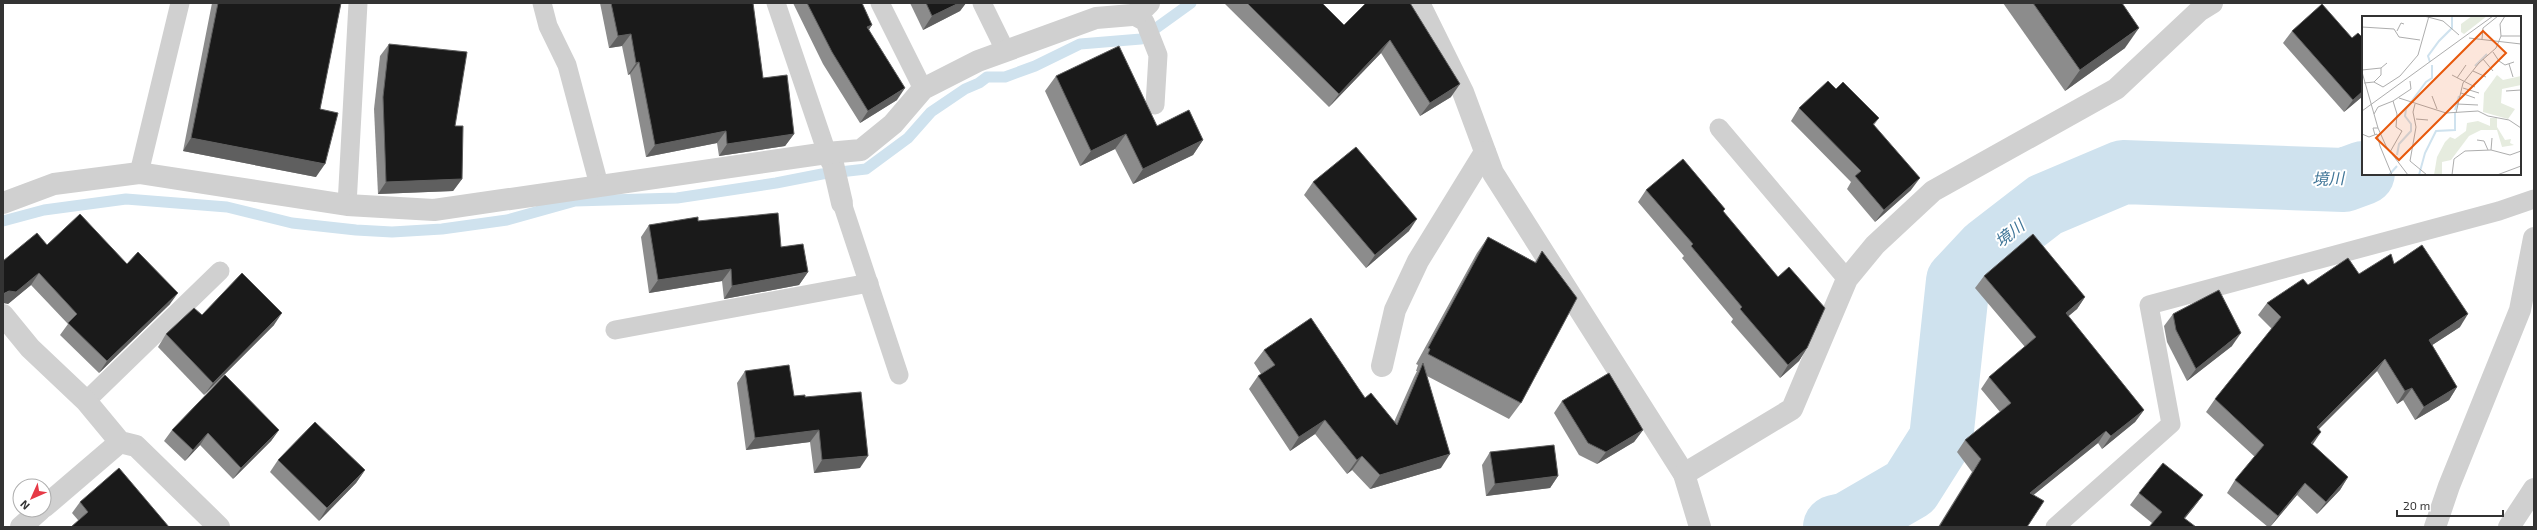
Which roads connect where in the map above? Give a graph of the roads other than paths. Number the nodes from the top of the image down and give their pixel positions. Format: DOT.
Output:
graph roads {
  1 [pos="180,3"];
  2 [pos="358,3"];
  3 [pos="542,3"];
  4 [pos="776,3"];
  5 [pos="880,3"];
  6 [pos="982,3"];
  7 [pos="1419,3"];
  8 [pos="2212,3"];
  9 [pos="1142,13"];
  10 [pos="1005,50"];
  11 [pos="923,89"];
  12 [pos="1155,105"];
  13 [pos="1719,128"];
  14 [pos="1485,152"];
  15 [pos="830,158"];
  16 [pos="139,173"];
  17 [pos="599,185"];
  18 [pos="2534,199"];
  19 [pos="3,203"];
  20 [pos="842,203"];
  21 [pos="347,205"];
  22 [pos="2534,238"];
  23 [pos="220,271"];
  24 [pos="1847,279"];
  25 [pos="869,283"];
  26 [pos="3,315"];
  27 [pos="615,330"];
  28 [pos="1382,366"];
  29 [pos="899,375"];
  30 [pos="86,401"];
  31 [pos="120,442"];
  32 [pos="1684,474"];
  33 [pos="2534,489"];
  34 [pos="52,500"];
  35 [pos="31,518"];
  36 [pos="1700,525"];
  37 [pos="21,527"];
  38 [pos="219,527"];
  39 [pos="2055,527"];
  40 [pos="2435,527"];
  41 [pos="2509,527"];
  1 -- 16 [label="lane"];
  2 -- 21 [label="lane"];
  3 -- 17 [label="lane"];
  4 -- 15 [label="lane"];
  5 -- 11 [label="lane"];
  6 -- 10 [label="lane"];
  7 -- 14 [label="street"];
  8 -- 24 [label="street"];
  9 -- 10 [label="street"];
  9 -- 12 [label="lane"];
  10 -- 11 [label="street"];
  11 -- 15 [label="street"];
  13 -- 24 [label="lane"];
  14 -- 28 [label="street"];
  14 -- 32 [label="street"];
  15 -- 17 [label="street"];
  15 -- 20 [label="street"];
  16 -- 19 [label="street"];
  16 -- 21 [label="street"];
  17 -- 21 [label="street"];
  18 -- 39 [label="lane"];
  20 -- 25 [label="lane"];
  22 -- 40 [label="street"];
  23 -- 30 [label="lane"];
  24 -- 32 [label="street"];
  25 -- 27 [label="lane"];
  25 -- 29 [label="lane"];
  26 -- 30 [label="street"];
  30 -- 31 [label="street"];
  31 -- 34 [label="street"];
  31 -- 38 [label="street"];
  32 -- 36 [label="street"];
  33 -- 41 [label="street"];
  35 -- 37 [label="street"];
}
